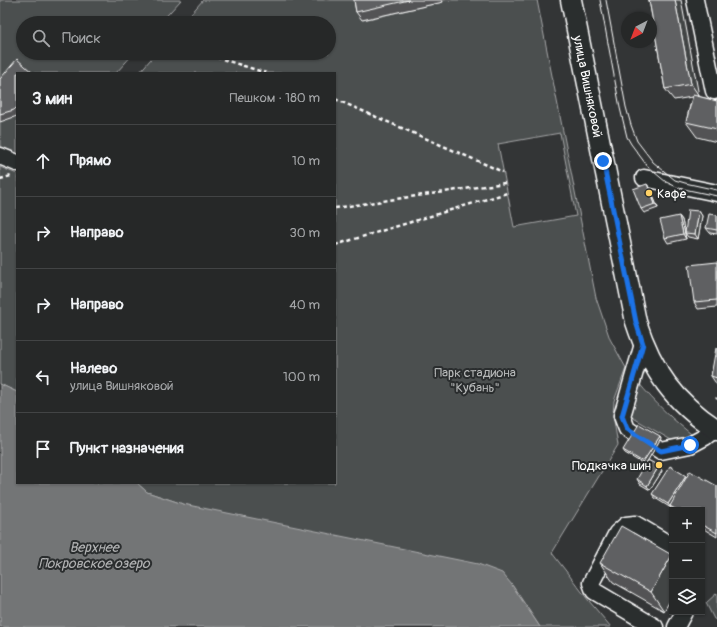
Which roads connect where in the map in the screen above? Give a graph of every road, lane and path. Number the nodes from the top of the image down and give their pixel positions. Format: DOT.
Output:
graph roads {
  1 [pos="571,0"];
  2 [pos="695,0"];
  3 [pos="225,60"];
  4 [pos="263,72"];
  5 [pos="714,91"];
  6 [pos="336,99"];
  7 [pos="0,156"];
  8 [pos="16,163"];
  9 [pos="503,172"];
  10 [pos="16,175"];
  11 [pos="644,178"];
  12 [pos="0,179"];
  13 [pos="506,183"];
  14 [pos="507,193"];
  15 [pos="717,194"];
  16 [pos="336,208"];
  17 [pos="336,246"];
  18 [pos="643,344"];
  19 [pos="716,429"];
  20 [pos="669,544"];
  21 [pos="682,615"];
  22 [pos="655,627"];
  23 [pos="676,627"];
  1 -- 18 [label="main road, улица Вишняковой"];
  2 -- 5 [label="street"];
  3 -- 4 [label="path"];
  6 -- 9 [label="path"];
  7 -- 8 [label="street"];
  10 -- 12 [label="path"];
  11 -- 15 [label="street"];
  13 -- 16 [label="path"];
  14 -- 17 [label="path"];
  18 -- 19 [label="main road, улица Вишняковой"];
  18 -- 19 [label="street"];
  20 -- 22 [label="street"];
  21 -- 23 [label="street"];
}
